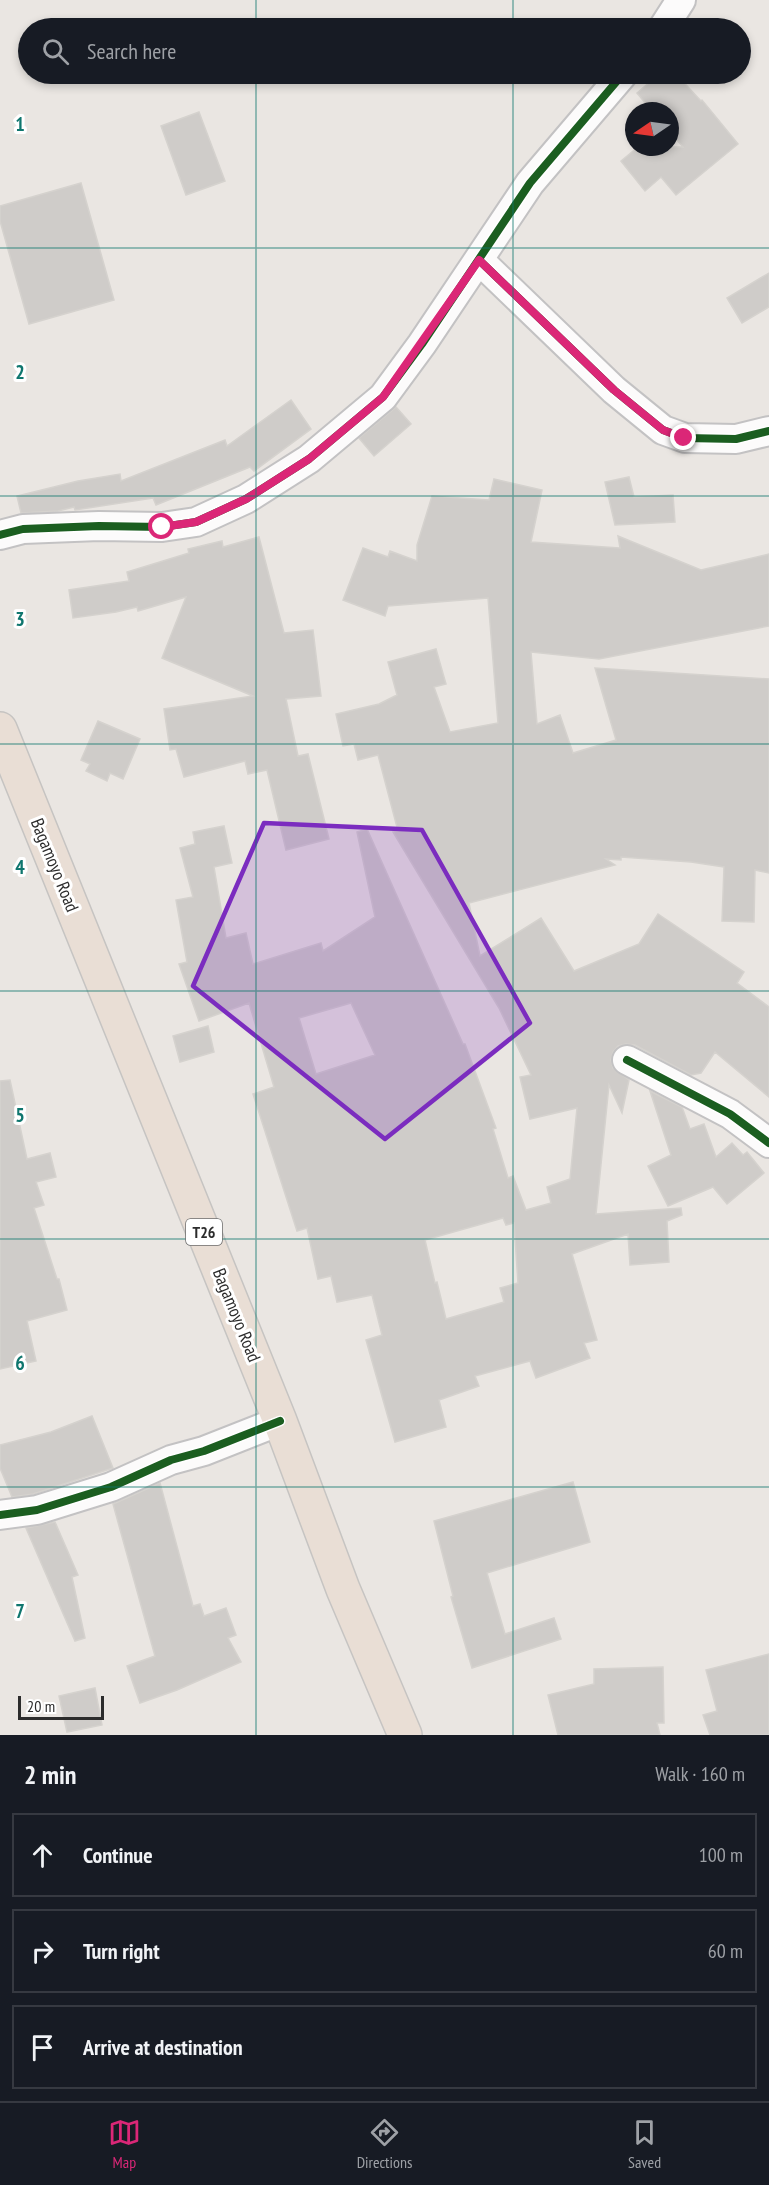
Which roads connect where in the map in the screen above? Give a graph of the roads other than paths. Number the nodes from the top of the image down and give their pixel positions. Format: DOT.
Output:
graph roads {
  1 [pos="681,0"];
  2 [pos="669,18"];
  3 [pos="614,84"];
  4 [pos="479,260"];
  5 [pos="769,431"];
  6 [pos="0,536"];
  7 [pos="0,729"];
  8 [pos="627,1060"];
  9 [pos="769,1143"];
  10 [pos="280,1421"];
  11 [pos="0,1515"];
  12 [pos="405,1735"];
  1 -- 2 [label="street"];
  3 -- 4 [label="street"];
  4 -- 5 [label="street"];
  4 -- 6 [label="street"];
  7 -- 10 [label="highway, Bagamoyo Road / T26"];
  8 -- 9 [label="street"];
  10 -- 11 [label="street"];
  10 -- 12 [label="highway, Bagamoyo Road / T26"];
}
